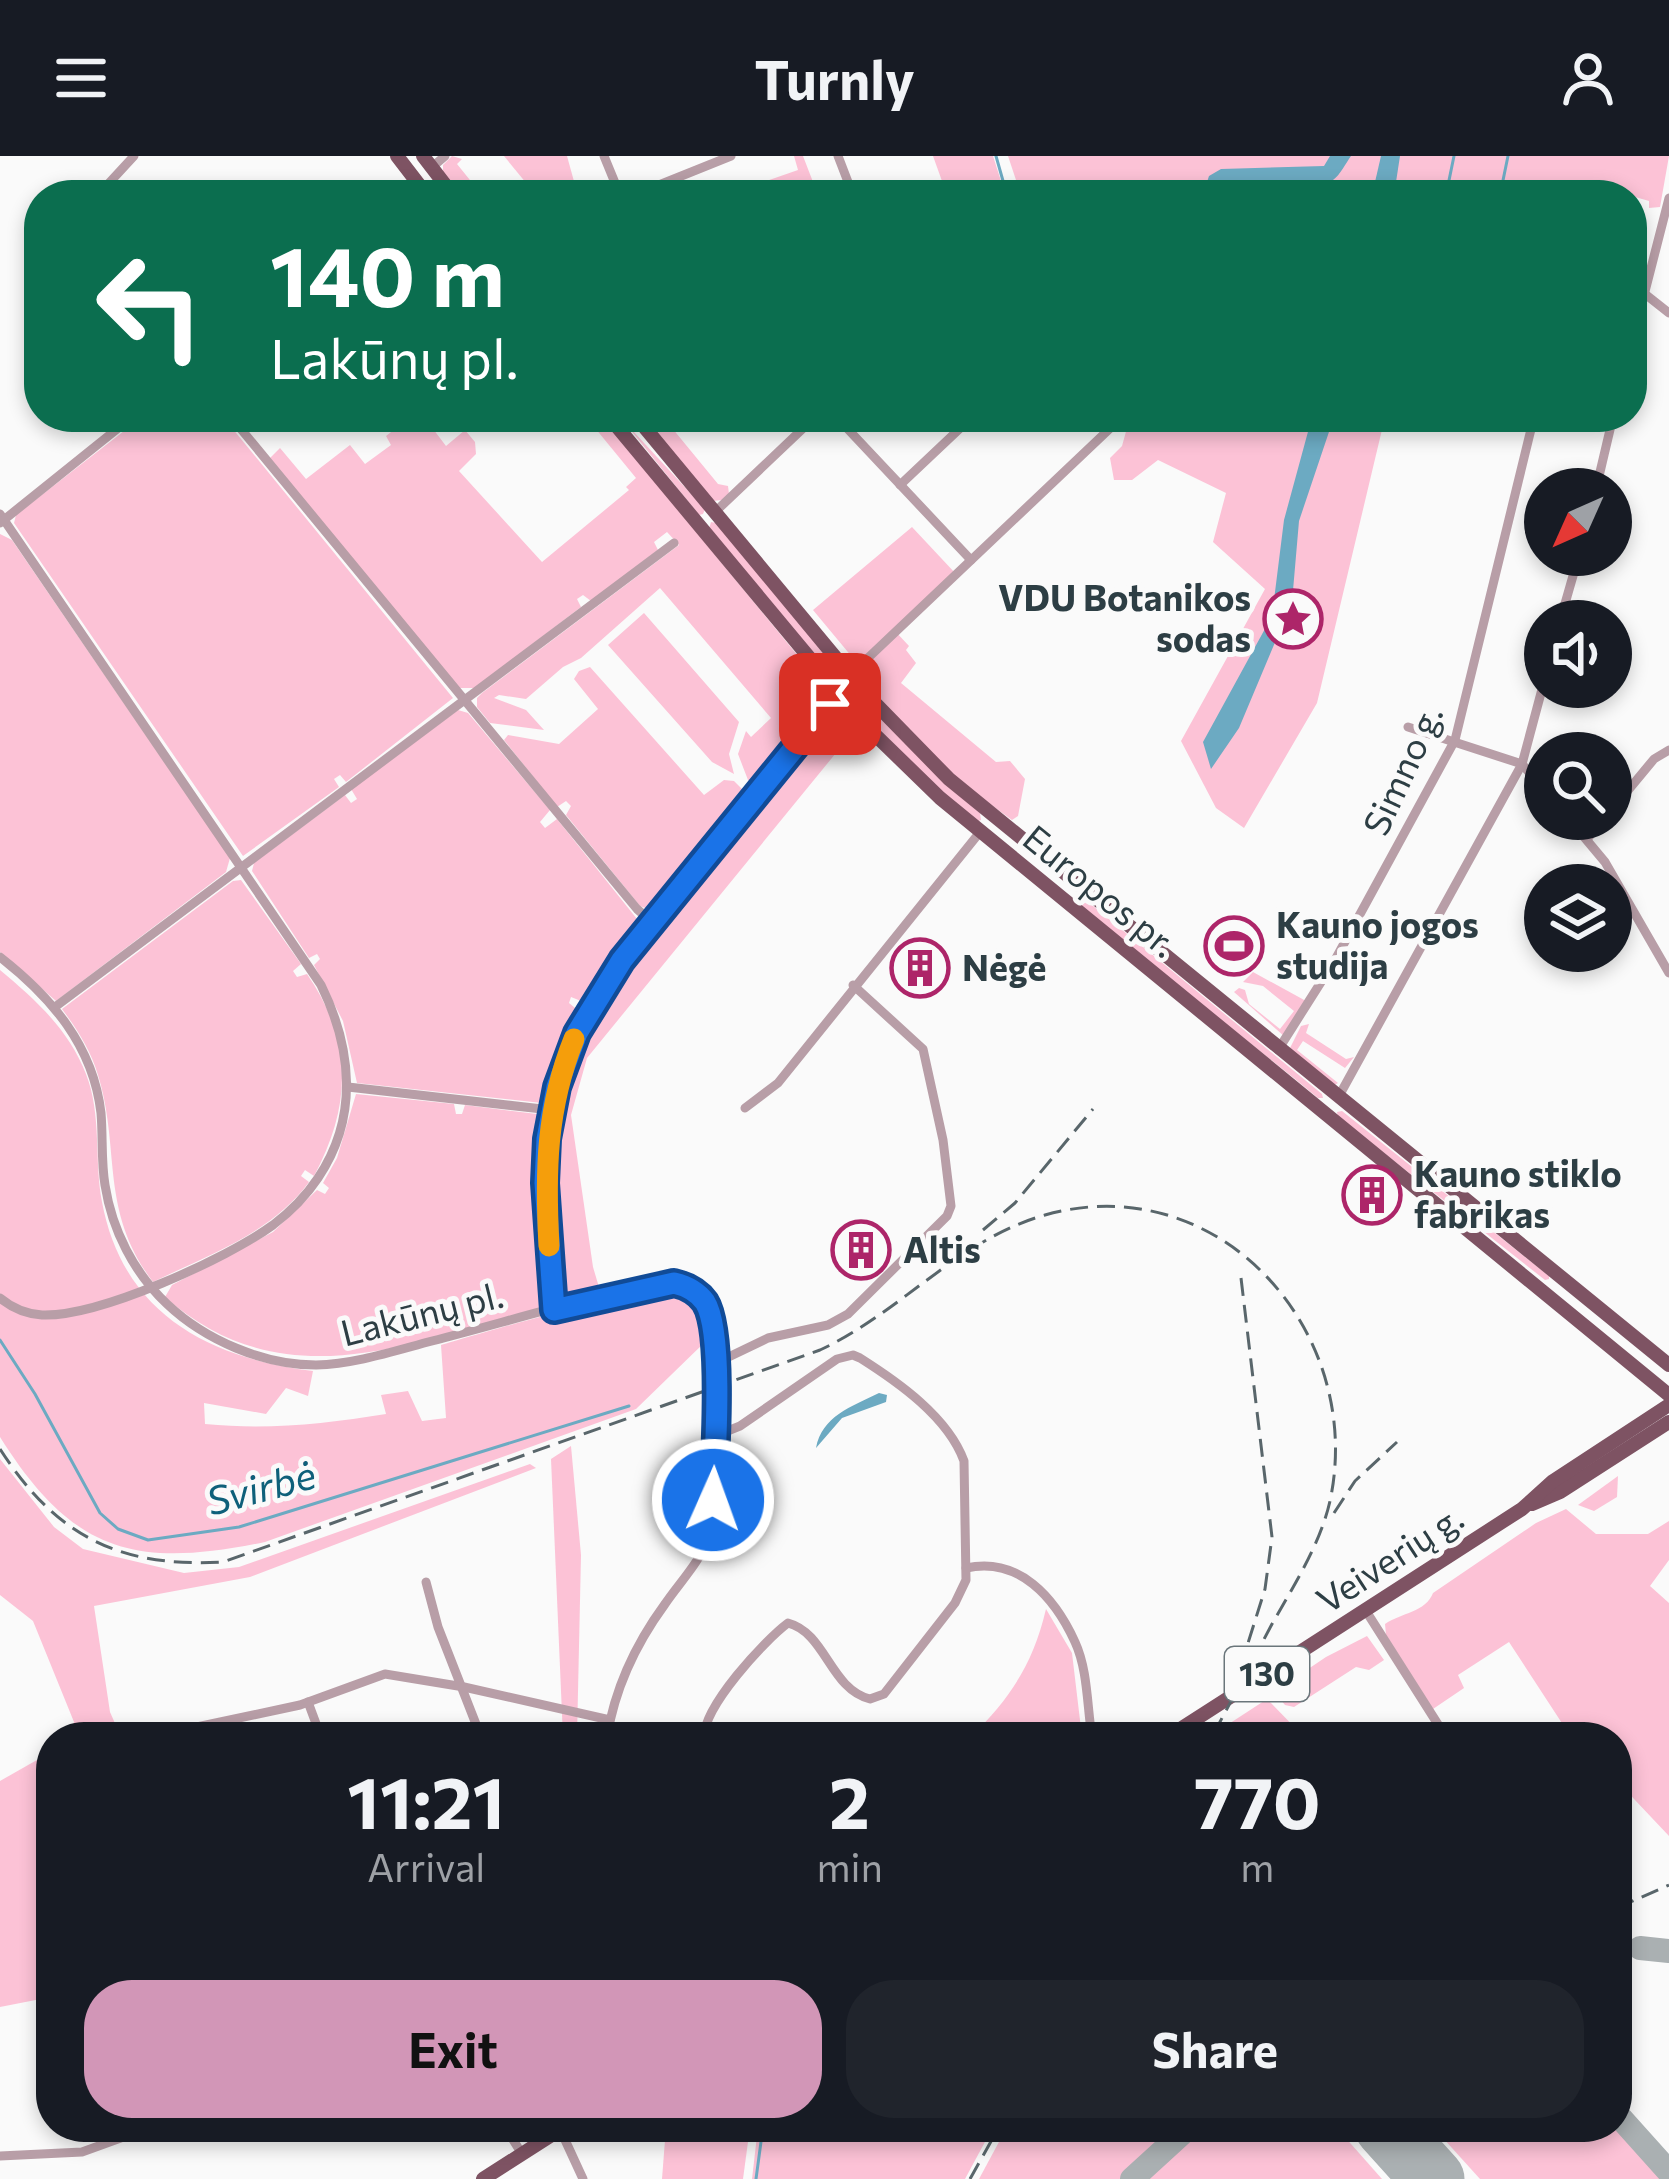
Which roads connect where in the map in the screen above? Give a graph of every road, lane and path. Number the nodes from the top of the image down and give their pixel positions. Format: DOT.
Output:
graph roads {
  1 [pos="134,156"];
  2 [pos="397,156"];
  3 [pos="445,156"];
  4 [pos="731,156"];
  5 [pos="427,162"];
  6 [pos="112,180"];
  7 [pos="415,180"];
  8 [pos="671,180"];
  9 [pos="1669,198"];
  10 [pos="1647,286"];
  11 [pos="113,432"];
  12 [pos="243,432"];
  13 [pos="622,432"];
  14 [pos="648,432"];
  15 [pos="799,432"];
  16 [pos="851,432"];
  17 [pos="956,432"];
  18 [pos="1106,432"];
  19 [pos="1530,432"];
  20 [pos="1609,432"];
  21 [pos="1601,468"];
  22 [pos="900,485"];
  23 [pos="715,512"];
  24 [pos="1,519"];
  25 [pos="699,525"];
  26 [pos="674,543"];
  27 [pos="971,560"];
  28 [pos="850,675"];
  29 [pos="837,691"];
  30 [pos="464,700"];
  31 [pos="1537,708"];
  32 [pos="1408,727"];
  33 [pos="1455,740"];
  34 [pos="1669,750"];
  35 [pos="1522,764"];
  36 [pos="1524,766"];
  37 [pos="1632,786"];
  38 [pos="993,816"];
  39 [pos="980,832"];
  40 [pos="1588,840"];
  41 [pos="241,868"];
  42 [pos="1081,888"];
  43 [pos="1068,904"];
  44 [pos="652,922"];
  45 [pos="0,957"];
  46 [pos="1669,973"];
  47 [pos="853,985"];
  48 [pos="55,1006"];
  49 [pos="1278,1050"];
  50 [pos="347,1087"];
  51 [pos="1337,1098"];
  52 [pos="1311,1104"];
  53 [pos="745,1108"];
  54 [pos="551,1110"];
  55 [pos="1564,1281"];
  56 [pos="151,1288"];
  57 [pos="1552,1297"];
  58 [pos="0,1298"];
  59 [pos="554,1310"];
  60 [pos="714,1364"];
  61 [pos="1669,1365"];
  62 [pos="1669,1395"];
  63 [pos="1669,1406"];
  64 [pos="1669,1422"];
  65 [pos="715,1436"];
  66 [pos="1522,1509"];
  67 [pos="966,1568"];
  68 [pos="426,1582"];
  69 [pos="1366,1611"];
  70 [pos="464,1687"];
  71 [pos="308,1702"];
  72 [pos="610,1720"];
  73 [pos="233,1722"];
  74 [pos="315,1722"];
  75 [pos="476,1722"];
  76 [pos="706,1722"];
  77 [pos="1089,1722"];
  78 [pos="1192,1722"];
  79 [pos="1436,1722"];
  80 [pos="110,2142"];
  81 [pos="514,2142"];
  82 [pos="540,2142"];
  83 [pos="568,2142"];
  84 [pos="522,2154"];
  85 [pos="0,2156"];
  86 [pos="483,2179"];
  87 [pos="583,2179"];
  1 -- 6 [label="street"];
  2 -- 7 [label="main road"];
  3 -- 5 [label="street"];
  4 -- 8 [label="street"];
  9 -- 10 [label="street"];
  11 -- 24 [label="street"];
  12 -- 30 [label="street"];
  13 -- 25 [label="main road, Europos pr."];
  14 -- 23 [label="main road, Europos pr."];
  15 -- 23 [label="street"];
  16 -- 22 [label="street"];
  17 -- 22 [label="street"];
  18 -- 27 [label="street"];
  19 -- 33 [label="street, Simno g."];
  20 -- 21 [label="street"];
  22 -- 27 [label="street"];
  23 -- 25 [label="main road"];
  23 -- 28 [label="main road, Europos pr."];
  24 -- 41 [label="street"];
  25 -- 29 [label="main road, Europos pr."];
  26 -- 30 [label="street"];
  27 -- 28 [label="street"];
  28 -- 29 [label="main road"];
  28 -- 38 [label="main road, Europos pr."];
  29 -- 39 [label="main road, Europos pr."];
  29 -- 44 [label="street"];
  30 -- 41 [label="street"];
  30 -- 44 [label="street"];
  31 -- 35 [label="street"];
  32 -- 33 [label="street"];
  33 -- 35 [label="street"];
  33 -- 49 [label="street, Simno g."];
  34 -- 37 [label="street"];
  35 -- 36 [label="street"];
  35 -- 51 [label="street"];
  38 -- 39 [label="main road"];
  38 -- 42 [label="main road, Europos pr."];
  39 -- 43 [label="main road, Europos pr."];
  39 -- 47 [label="street"];
  40 -- 46 [label="street"];
  41 -- 48 [label="street"];
  41 -- 50 [label="street"];
  42 -- 43 [label="main road"];
  42 -- 49 [label="main road, Europos pr."];
  43 -- 52 [label="main road, Europos pr."];
  44 -- 54 [label="street"];
  45 -- 48 [label="street, Lakūnų pl."];
  47 -- 53 [label="street"];
  47 -- 60 [label="street"];
  48 -- 56 [label="street, Lakūnų pl."];
  49 -- 51 [label="main road, Europos pr."];
  50 -- 54 [label="street"];
  50 -- 56 [label="street"];
  51 -- 52 [label="main road"];
  51 -- 55 [label="main road, Europos pr."];
  52 -- 57 [label="main road, Europos pr."];
  54 -- 59 [label="street"];
  55 -- 57 [label="main road"];
  55 -- 61 [label="main road, Europos pr."];
  56 -- 58 [label="street"];
  56 -- 59 [label="street, Lakūnų pl."];
  57 -- 62 [label="main road, Europos pr."];
  59 -- 60 [label="street, Lakūnų pl."];
  60 -- 65 [label="street, Lakūnų pl."];
  63 -- 66 [label="main road, Veiverių g. / 130"];
  64 -- 66 [label="main road, Veiverių g. / 130"];
  65 -- 67 [label="street"];
  65 -- 72 [label="street, Lakūnų pl."];
  66 -- 69 [label="main road, Veiverių g. / 130"];
  67 -- 76 [label="street"];
  67 -- 77 [label="street"];
  68 -- 70 [label="street"];
  69 -- 78 [label="main road, Veiverių g. / 130"];
  69 -- 79 [label="street"];
  70 -- 71 [label="street"];
  70 -- 72 [label="street"];
  70 -- 75 [label="street"];
  71 -- 73 [label="street"];
  71 -- 74 [label="street"];
  80 -- 85 [label="street"];
  81 -- 84 [label="street"];
  82 -- 84 [label="main road"];
  83 -- 87 [label="street"];
  84 -- 86 [label="main road"];
}
